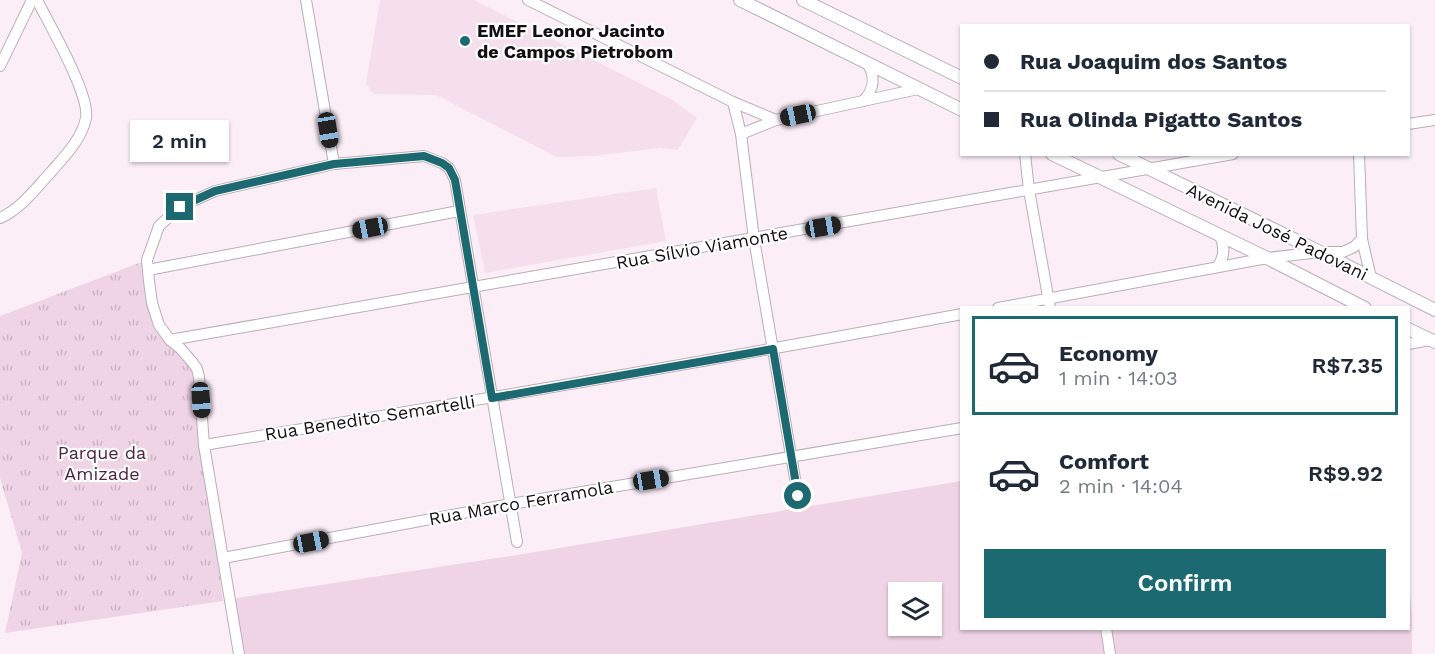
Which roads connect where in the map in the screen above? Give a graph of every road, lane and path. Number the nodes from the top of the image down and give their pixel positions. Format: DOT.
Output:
graph roads {
  1 [pos="34,0"];
  2 [pos="306,0"];
  3 [pos="740,0"];
  4 [pos="534,1"];
  5 [pos="807,1"];
  6 [pos="867,63"];
  7 [pos="0,66"];
  8 [pos="960,77"];
  9 [pos="918,89"];
  10 [pos="863,101"];
  11 [pos="733,102"];
  12 [pos="960,109"];
  13 [pos="776,120"];
  14 [pos="1435,120"];
  15 [pos="1410,124"];
  16 [pos="741,134"];
  17 [pos="1025,156"];
  18 [pos="1057,156"];
  19 [pos="1123,156"];
  20 [pos="1222,156"];
  21 [pos="1359,156"];
  22 [pos="334,164"];
  23 [pos="1150,169"];
  24 [pos="1100,177"];
  25 [pos="1029,190"];
  26 [pos="459,211"];
  27 [pos="0,218"];
  28 [pos="1220,236"];
  29 [pos="754,239"];
  30 [pos="1362,239"];
  31 [pos="1320,252"];
  32 [pos="1267,258"];
  33 [pos="148,265"];
  34 [pos="1218,267"];
  35 [pos="1371,278"];
  36 [pos="472,287"];
  37 [pos="1049,303"];
  38 [pos="1018,306"];
  39 [pos="1361,306"];
  40 [pos="1435,310"];
  41 [pos="960,314"];
  42 [pos="1410,330"];
  43 [pos="170,340"];
  44 [pos="1433,341"];
  45 [pos="1410,344"];
  46 [pos="773,349"];
  47 [pos="492,398"];
  48 [pos="960,428"];
  49 [pos="204,445"];
  50 [pos="792,457"];
  51 [pos="798,496"];
  52 [pos="511,504"];
  53 [pos="517,542"];
  54 [pos="223,558"];
  55 [pos="1106,630"];
  56 [pos="238,654"];
  57 [pos="1110,654"];
  1 -- 7 [label="street"];
  1 -- 27 [label="street"];
  2 -- 22 [label="street"];
  3 -- 6 [label="street"];
  4 -- 11 [label="street"];
  5 -- 8 [label="street"];
  6 -- 9 [label="street"];
  6 -- 10 [label="street"];
  9 -- 10 [label="street"];
  9 -- 12 [label="street"];
  10 -- 13 [label="street"];
  11 -- 13 [label="street"];
  11 -- 16 [label="street"];
  13 -- 16 [label="street"];
  14 -- 15 [label="street"];
  16 -- 29 [label="street"];
  17 -- 25 [label="street"];
  18 -- 24 [label="street, Avenida José Padovani"];
  19 -- 23 [label="street, Avenida José Padovani"];
  20 -- 23 [label="street, Rua Sílvio Viamonte"];
  21 -- 30 [label="street"];
  22 -- 26 [label="street"];
  22 -- 33 [label="street"];
  23 -- 24 [label="street, Rua Sílvio Viamonte"];
  23 -- 31 [label="street, Avenida José Padovani"];
  24 -- 25 [label="street, Rua Sílvio Viamonte"];
  24 -- 28 [label="street, Avenida José Padovani"];
  25 -- 29 [label="street, Rua Sílvio Viamonte"];
  25 -- 37 [label="street"];
  26 -- 33 [label="street"];
  26 -- 36 [label="street"];
  28 -- 32 [label="street, Avenida José Padovani"];
  28 -- 34 [label="street"];
  29 -- 36 [label="street, Rua Sílvio Viamonte"];
  29 -- 46 [label="street"];
  30 -- 31 [label="street"];
  30 -- 35 [label="street"];
  31 -- 32 [label="street"];
  31 -- 35 [label="street, Avenida José Padovani"];
  32 -- 34 [label="street"];
  32 -- 39 [label="street, Avenida José Padovani"];
  33 -- 43 [label="street"];
  34 -- 37 [label="street"];
  35 -- 40 [label="street, Avenida José Padovani"];
  36 -- 43 [label="street, Rua Sílvio Viamonte"];
  36 -- 47 [label="street"];
  37 -- 38 [label="street"];
  41 -- 46 [label="street, Rua Benedito Semartelli"];
  42 -- 44 [label="street"];
  43 -- 49 [label="street"];
  44 -- 45 [label="street"];
  46 -- 47 [label="street, Rua Benedito Semartelli"];
  46 -- 50 [label="street"];
  47 -- 49 [label="street, Rua Benedito Semartelli"];
  47 -- 52 [label="street"];
  48 -- 50 [label="street, Rua Marco Ferramola"];
  49 -- 54 [label="street"];
  50 -- 51 [label="street"];
  50 -- 52 [label="street, Rua Marco Ferramola"];
  52 -- 53 [label="street"];
  52 -- 54 [label="street, Rua Marco Ferramola"];
  54 -- 56 [label="street"];
  55 -- 57 [label="street"];
}
